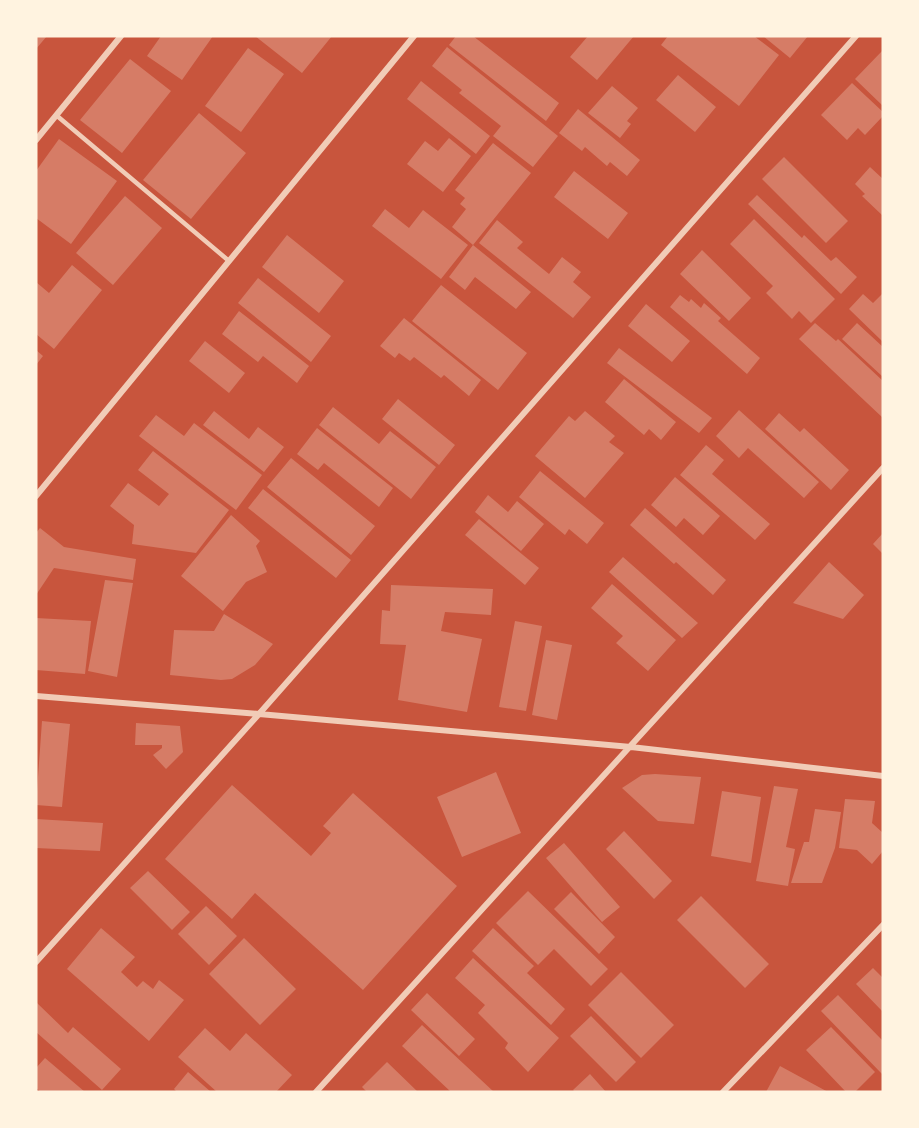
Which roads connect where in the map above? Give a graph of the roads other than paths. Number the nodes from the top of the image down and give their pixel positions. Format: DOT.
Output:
graph roads {
  1 [pos="121,36"];
  2 [pos="414,36"];
  3 [pos="856,36"];
  4 [pos="56,116"];
  5 [pos="36,140"];
  6 [pos="229,261"];
  7 [pos="883,468"];
  8 [pos="36,496"];
  9 [pos="36,696"];
  10 [pos="259,714"];
  11 [pos="631,747"];
  12 [pos="883,776"];
  13 [pos="883,925"];
  14 [pos="36,962"];
  15 [pos="316,1092"];
  16 [pos="723,1092"];
  1 -- 4 [label="street"];
  2 -- 6 [label="street"];
  3 -- 10 [label="street"];
  4 -- 5 [label="street"];
  4 -- 6 [label="lane"];
  6 -- 8 [label="street"];
  7 -- 11 [label="street"];
  9 -- 10 [label="street"];
  10 -- 11 [label="street"];
  10 -- 14 [label="street"];
  11 -- 12 [label="street"];
  11 -- 15 [label="street"];
  13 -- 16 [label="street"];
}
